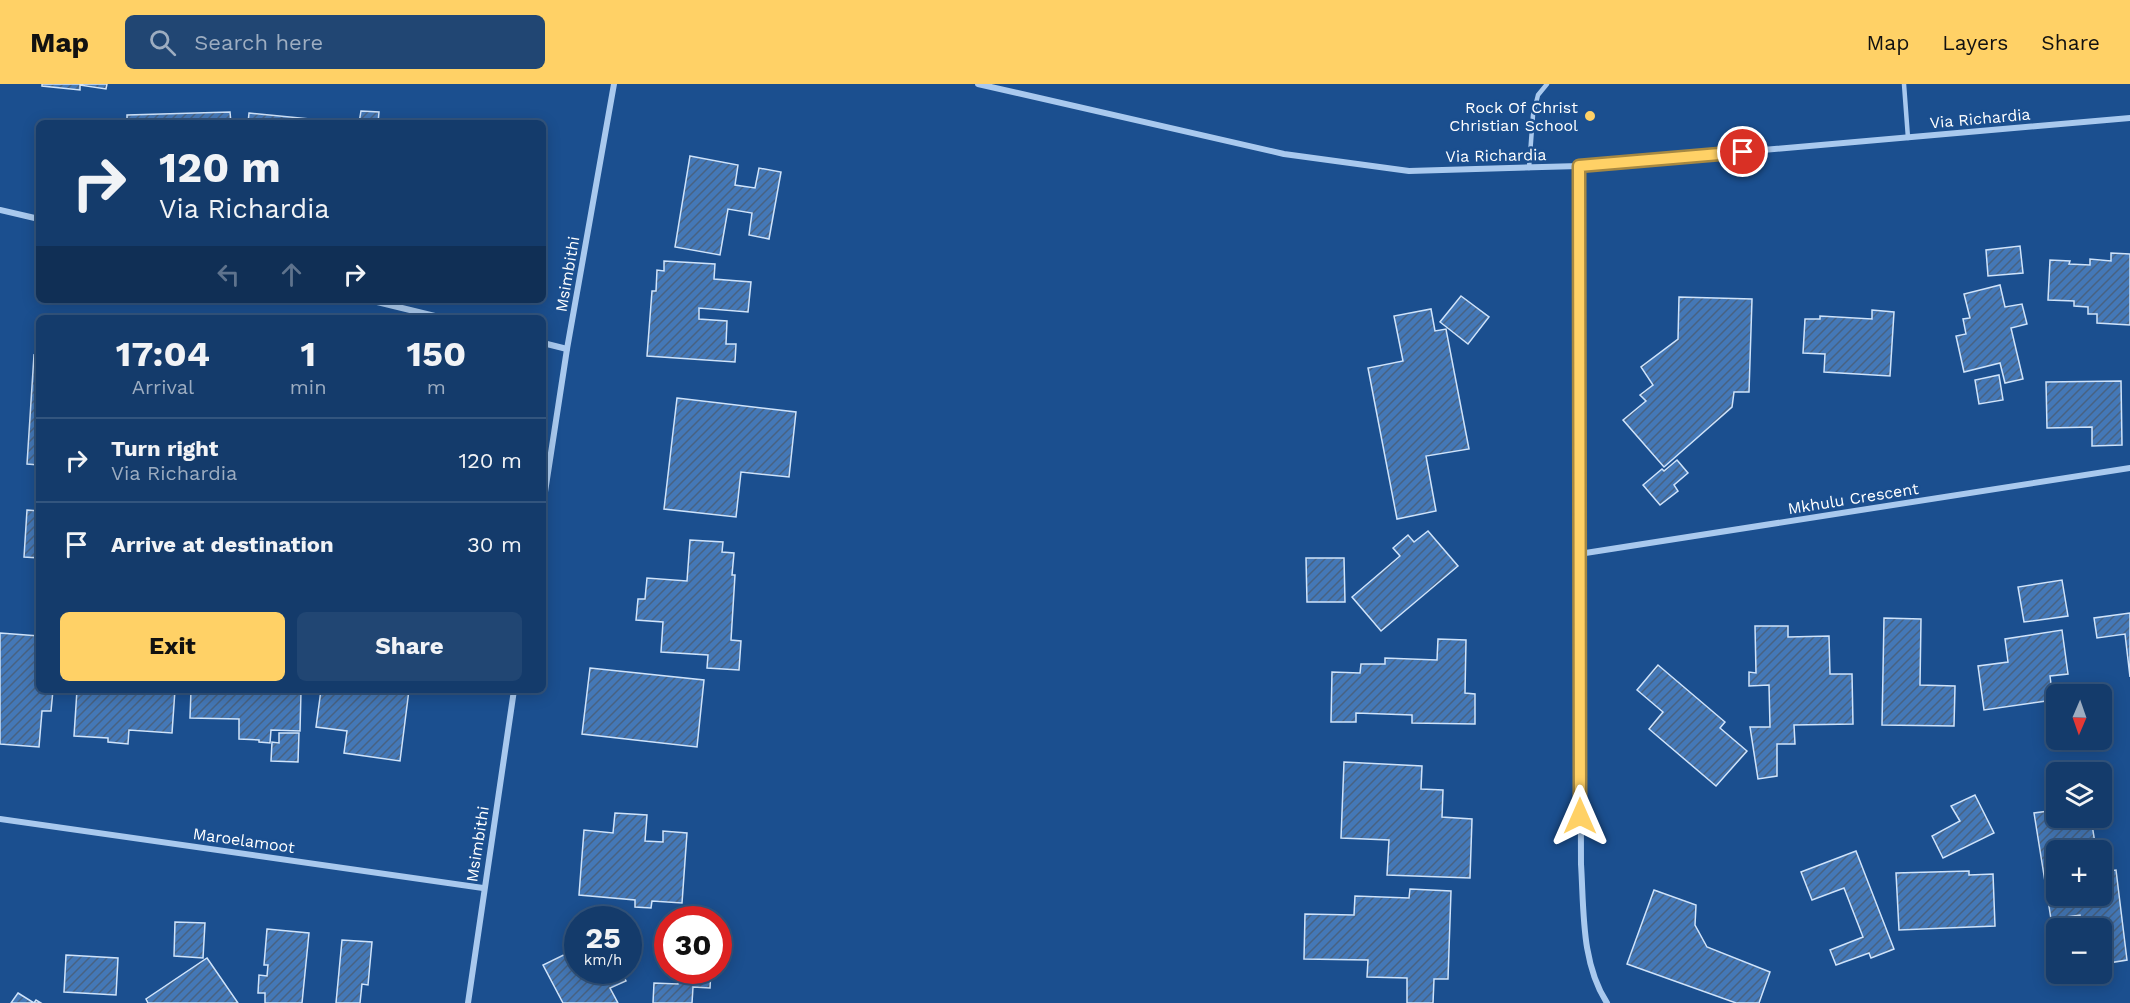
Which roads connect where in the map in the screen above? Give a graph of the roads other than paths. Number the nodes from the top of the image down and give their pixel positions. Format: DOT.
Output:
graph roads {
  1 [pos="614,84"];
  2 [pos="978,84"];
  3 [pos="1547,84"];
  4 [pos="1904,84"];
  5 [pos="2130,118"];
  6 [pos="1908,138"];
  7 [pos="1579,166"];
  8 [pos="1529,168"];
  9 [pos="0,210"];
  10 [pos="36,218"];
  11 [pos="381,303"];
  12 [pos="431,315"];
  13 [pos="546,344"];
  14 [pos="567,348"];
  15 [pos="2130,468"];
  16 [pos="546,485"];
  17 [pos="1579,554"];
  18 [pos="514,693"];
  19 [pos="0,819"];
  20 [pos="483,888"];
  21 [pos="468,1003"];
  22 [pos="1607,1003"];
  1 -- 14 [label="street, Msimbithi"];
  2 -- 8 [label="street, Via Richardia"];
  3 -- 8 [label="lane"];
  4 -- 6 [label="lane"];
  5 -- 6 [label="street, Via Richardia"];
  6 -- 7 [label="street, Via Richardia"];
  7 -- 8 [label="street, Via Richardia"];
  7 -- 17 [label="street"];
  9 -- 10 [label="street"];
  11 -- 12 [label="street"];
  13 -- 14 [label="street"];
  14 -- 16 [label="street, Msimbithi"];
  15 -- 17 [label="street, Mkhulu Crescent"];
  17 -- 22 [label="street"];
  18 -- 20 [label="street, Msimbithi"];
  19 -- 20 [label="street, Maroelamoot"];
  20 -- 21 [label="street, Msimbithi"];
}
